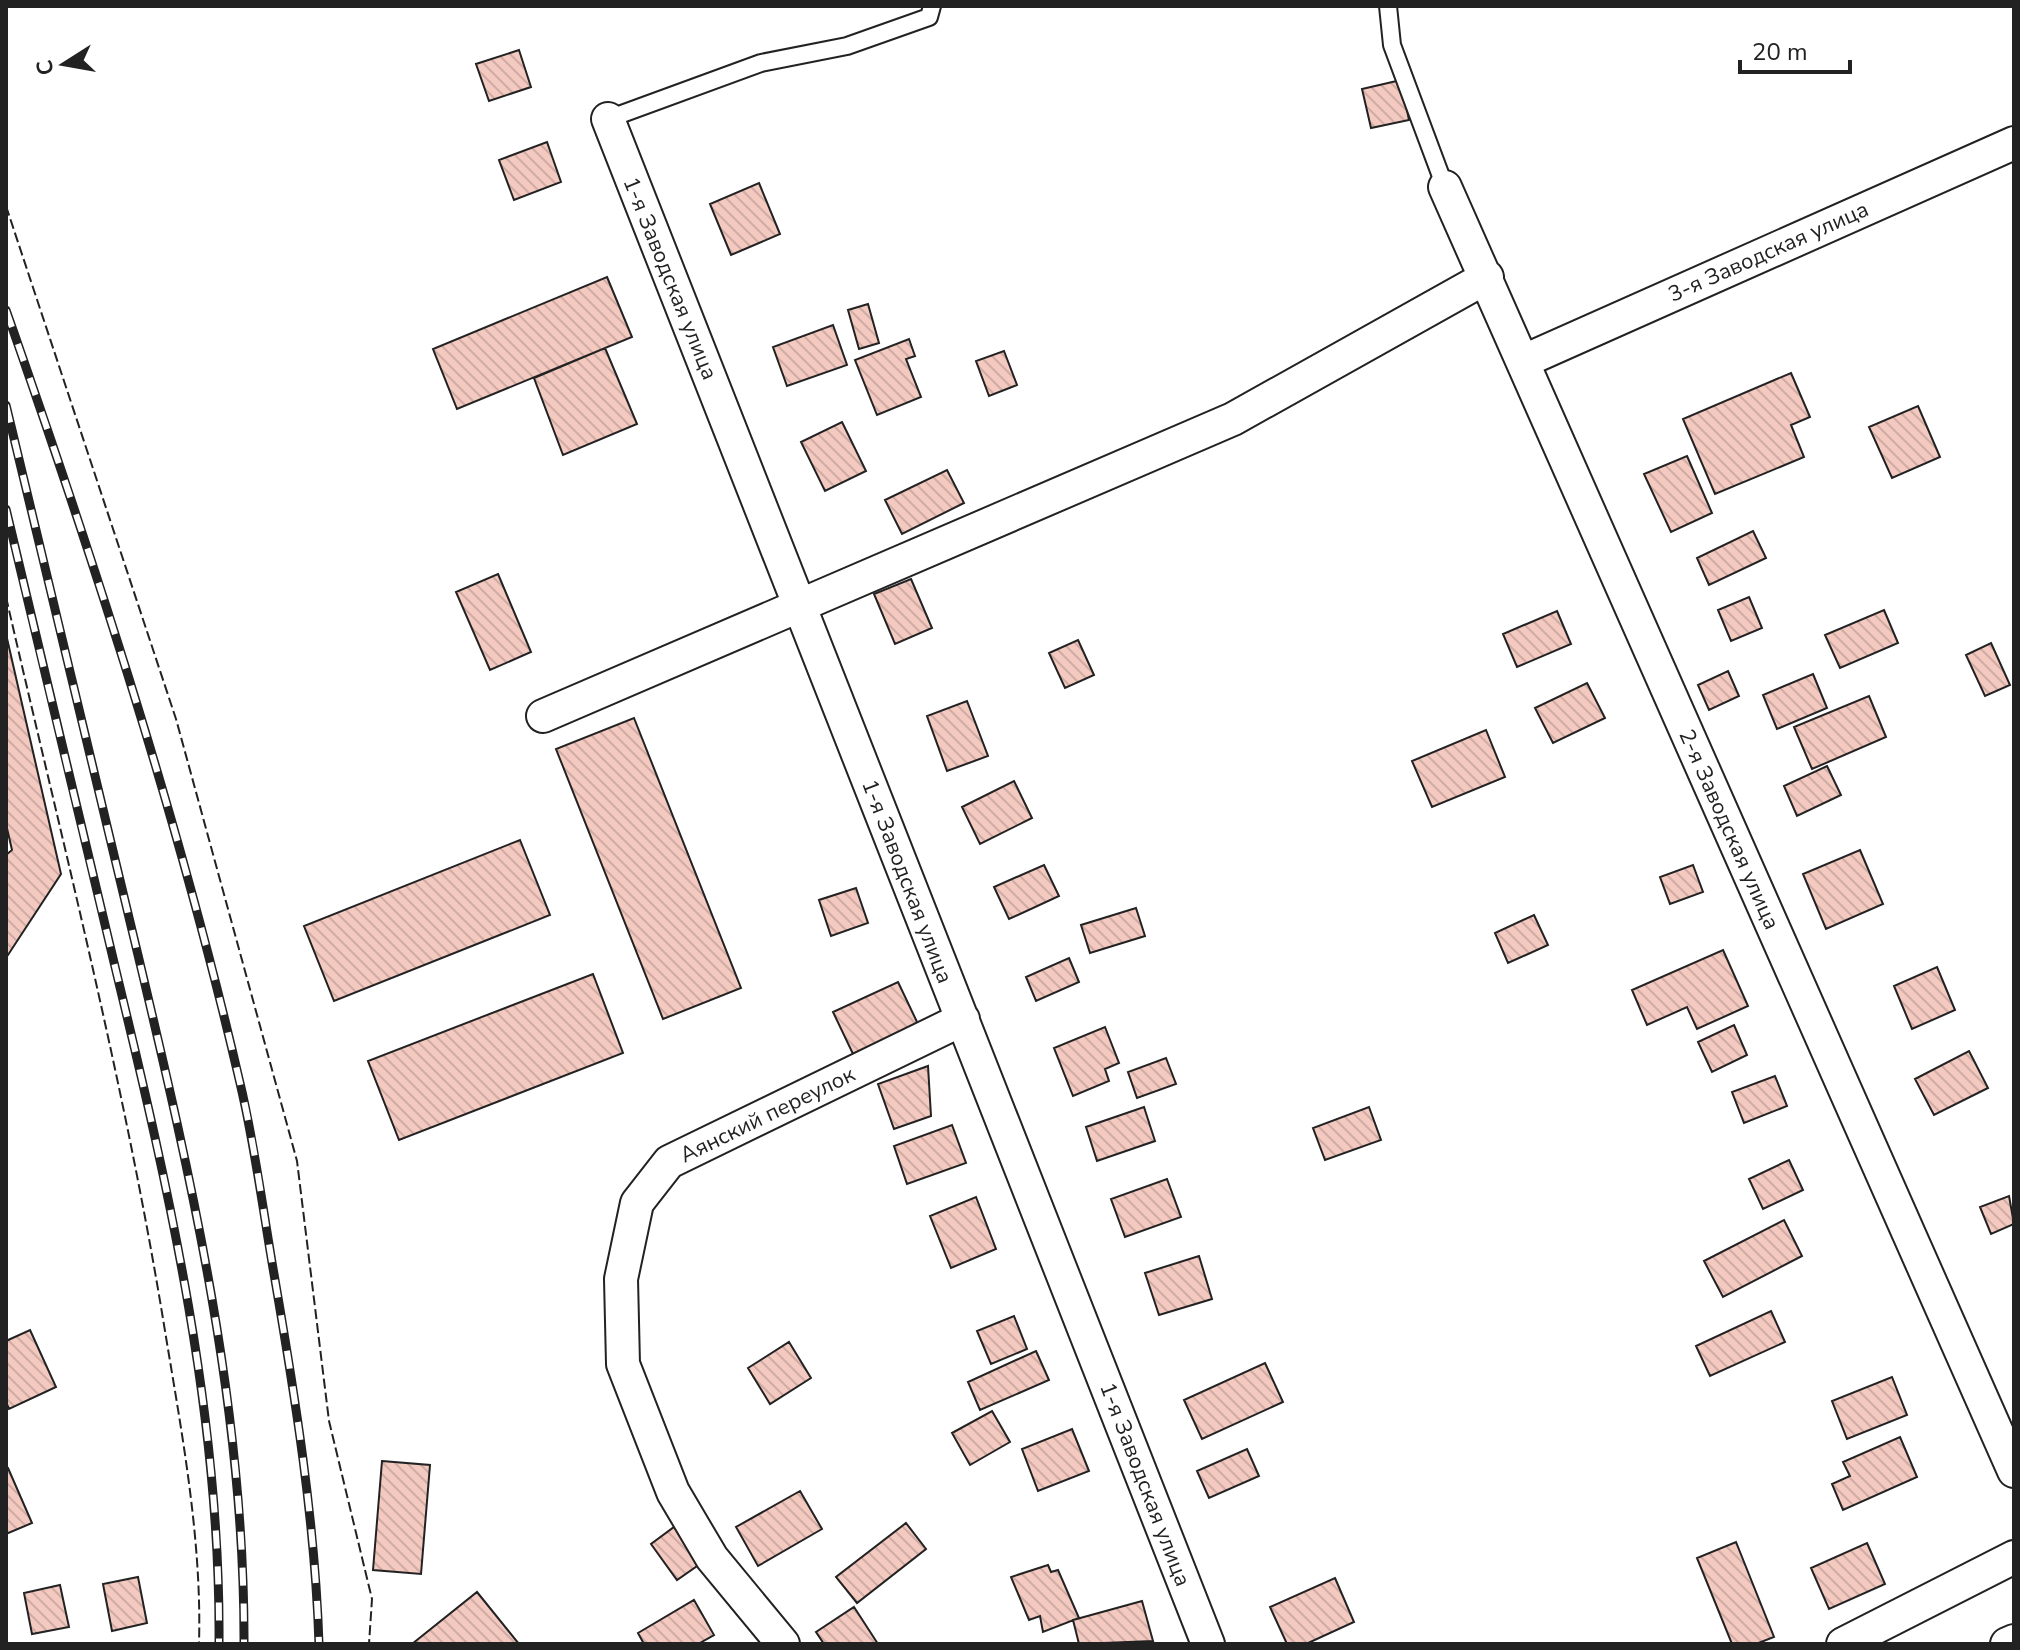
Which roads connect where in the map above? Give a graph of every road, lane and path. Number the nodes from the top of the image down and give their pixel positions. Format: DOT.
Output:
graph roads {
  1 [pos="932,6"];
  2 [pos="1388,6"];
  3 [pos="608,119"];
  4 [pos="2014,143"];
  5 [pos="1445,187"];
  6 [pos="1487,277"];
  7 [pos="1524,361"];
  8 [pos="800,604"];
  9 [pos="543,716"];
  10 [pos="963,1019"];
  11 [pos="2014,1471"];
  12 [pos="2014,1557"];
  13 [pos="2014,1641"];
  14 [pos="783,1644"];
  15 [pos="1208,1644"];
  16 [pos="1843,1644"];
  17 [pos="2007,1644"];
  1 -- 3 [label="lane"];
  2 -- 5 [label="lane"];
  3 -- 8 [label="street, 1-я Заводская улица"];
  4 -- 7 [label="street, 3-я Заводская улица"];
  5 -- 6 [label="street, 2-я Заводская улица"];
  6 -- 7 [label="street, 2-я Заводская улица"];
  6 -- 8 [label="street"];
  7 -- 11 [label="street, 2-я Заводская улица"];
  8 -- 9 [label="street"];
  8 -- 10 [label="street, 1-я Заводская улица"];
  10 -- 14 [label="street, Аянский переулок"];
  10 -- 15 [label="street, 1-я Заводская улица"];
  12 -- 16 [label="street"];
  13 -- 17 [label="street"];
}
